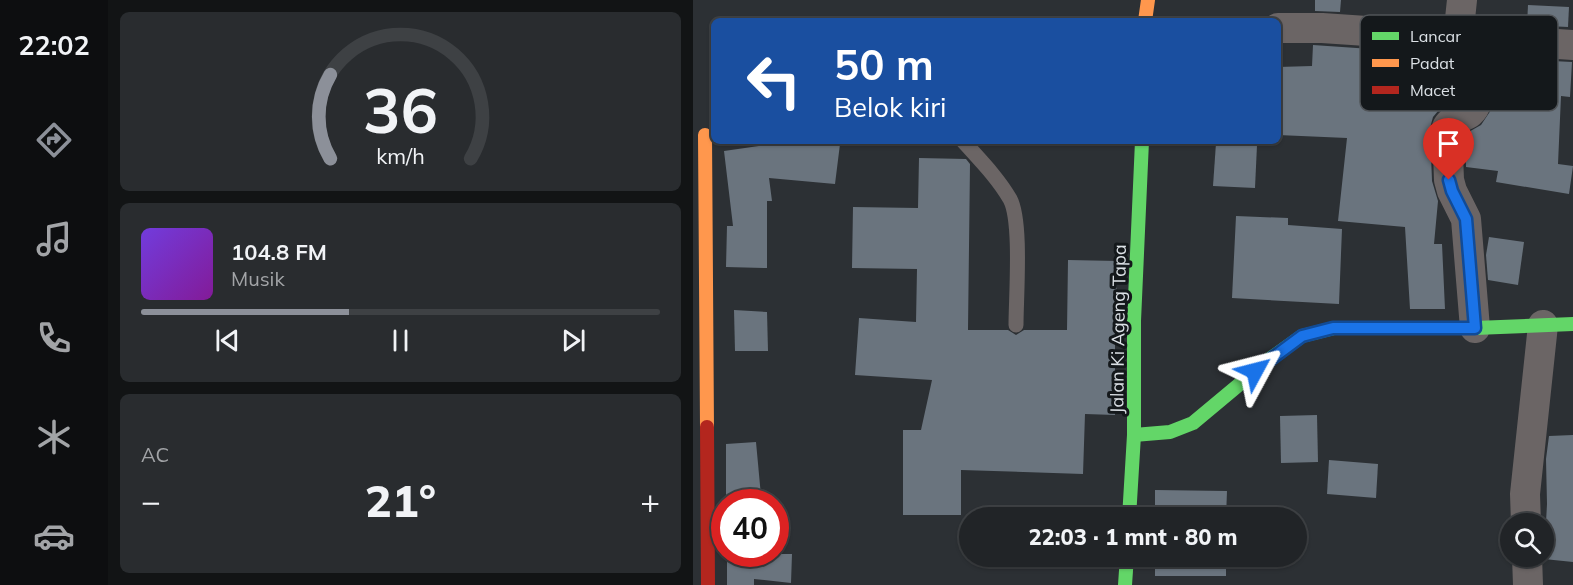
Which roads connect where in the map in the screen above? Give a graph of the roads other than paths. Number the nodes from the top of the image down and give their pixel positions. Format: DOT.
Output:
graph roads {
  1 [pos="1148,0"];
  2 [pos="1462,0"];
  3 [pos="1464,15"];
  4 [pos="1145,18"];
  5 [pos="1281,28"];
  6 [pos="1360,31"];
  7 [pos="1558,44"];
  8 [pos="1573,45"];
  9 [pos="1473,111"];
  10 [pos="704,135"];
  11 [pos="966,144"];
  12 [pos="1142,144"];
  13 [pos="1573,324"];
  14 [pos="1016,325"];
  15 [pos="1543,325"];
  16 [pos="1475,328"];
  17 [pos="1134,435"];
  18 [pos="1130,507"];
  19 [pos="1526,513"];
  20 [pos="1126,567"];
  21 [pos="1527,567"];
  22 [pos="708,585"];
  23 [pos="1125,585"];
  24 [pos="1528,585"];
  1 -- 4 [label="street"];
  2 -- 3 [label="street"];
  5 -- 6 [label="street"];
  7 -- 8 [label="street"];
  9 -- 16 [label="street"];
  10 -- 22 [label="street"];
  11 -- 14 [label="lane"];
  12 -- 17 [label="street, Jalan Ki Ageng Tapa"];
  13 -- 15 [label="street"];
  15 -- 16 [label="street"];
  15 -- 19 [label="street"];
  16 -- 17 [label="street"];
  17 -- 18 [label="street, Jalan Ki Ageng Tapa"];
  20 -- 23 [label="street"];
  21 -- 24 [label="street"];
}
